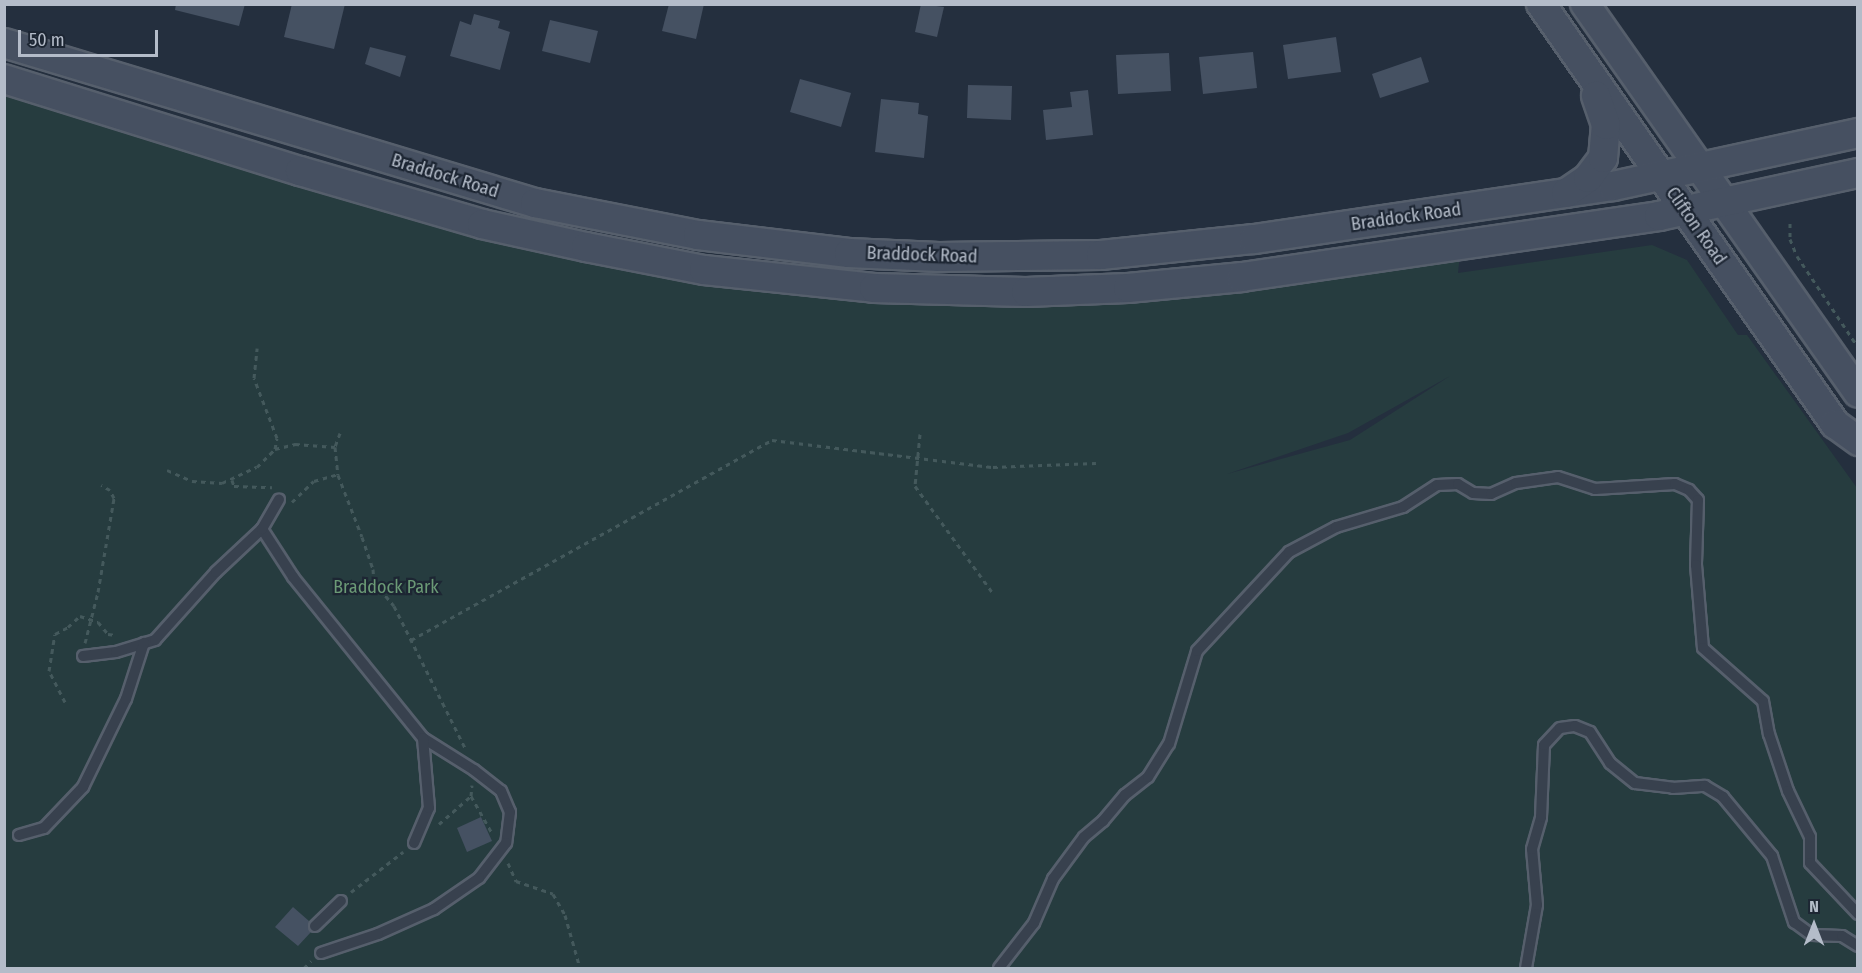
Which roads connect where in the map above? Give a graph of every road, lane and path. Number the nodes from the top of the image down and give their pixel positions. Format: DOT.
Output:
graph roads {
  1 [pos="1541,4"];
  2 [pos="1585,4"];
  3 [pos="4,43"];
  4 [pos="1584,66"];
  5 [pos="4,79"];
  6 [pos="1857,133"];
  7 [pos="1700,167"];
  8 [pos="1857,173"];
  9 [pos="1661,176"];
  10 [pos="1565,193"];
  11 [pos="1725,201"];
  12 [pos="1687,210"];
  13 [pos="1790,223"];
  14 [pos="1857,347"];
  15 [pos="257,348"];
  16 [pos="1857,393"];
  17 [pos="920,434"];
  18 [pos="1857,441"];
  19 [pos="334,447"];
  20 [pos="275,448"];
  21 [pos="917,458"];
  22 [pos="1096,463"];
  23 [pos="167,470"];
  24 [pos="338,474"];
  25 [pos="232,480"];
  26 [pos="100,485"];
  27 [pos="282,498"];
  28 [pos="262,529"];
  29 [pos="992,592"];
  30 [pos="90,620"];
  31 [pos="119,636"];
  32 [pos="411,640"];
  33 [pos="144,644"];
  34 [pos="83,656"];
  35 [pos="65,702"];
  36 [pos="423,738"];
  37 [pos="471,796"];
  38 [pos="19,835"];
  39 [pos="414,843"];
  40 [pos="501,849"];
  41 [pos="341,902"];
  42 [pos="1857,914"];
  43 [pos="315,926"];
  44 [pos="1857,946"];
  45 [pos="321,953"];
  46 [pos="580,969"];
  47 [pos="999,969"];
  48 [pos="1527,969"];
  1 -- 4 [label="main road, Clifton Road"];
  2 -- 7 [label="main road, Clifton Road"];
  3 -- 10 [label="main road, Braddock Road"];
  4 -- 9 [label="main road, Clifton Road"];
  4 -- 10 [label="main road"];
  5 -- 12 [label="main road, Braddock Road"];
  6 -- 7 [label="main road, Braddock Road"];
  7 -- 9 [label="main road, Braddock Road"];
  7 -- 11 [label="main road, Clifton Road"];
  8 -- 11 [label="main road, Braddock Road"];
  9 -- 10 [label="main road, Braddock Road"];
  9 -- 12 [label="main road, Clifton Road"];
  11 -- 12 [label="main road, Braddock Road"];
  11 -- 16 [label="main road, Clifton Road"];
  12 -- 18 [label="main road, Clifton Road"];
  13 -- 14 [label="path"];
  15 -- 20 [label="path"];
  17 -- 21 [label="path"];
  19 -- 20 [label="path"];
  20 -- 25 [label="path"];
  21 -- 22 [label="path"];
  21 -- 29 [label="path"];
  21 -- 32 [label="path"];
  23 -- 25 [label="path"];
  24 -- 27 [label="path"];
  25 -- 27 [label="path"];
  26 -- 30 [label="path"];
  27 -- 28 [label="lane"];
  28 -- 33 [label="lane"];
  28 -- 36 [label="lane"];
  30 -- 31 [label="path"];
  30 -- 34 [label="path"];
  30 -- 35 [label="path"];
  33 -- 34 [label="lane"];
  33 -- 38 [label="lane"];
  36 -- 39 [label="lane"];
  36 -- 40 [label="lane"];
  37 -- 40 [label="path"];
  40 -- 45 [label="lane"];
  40 -- 46 [label="path"];
  41 -- 43 [label="lane"];
  42 -- 47 [label="lane"];
  44 -- 48 [label="lane"];
}
